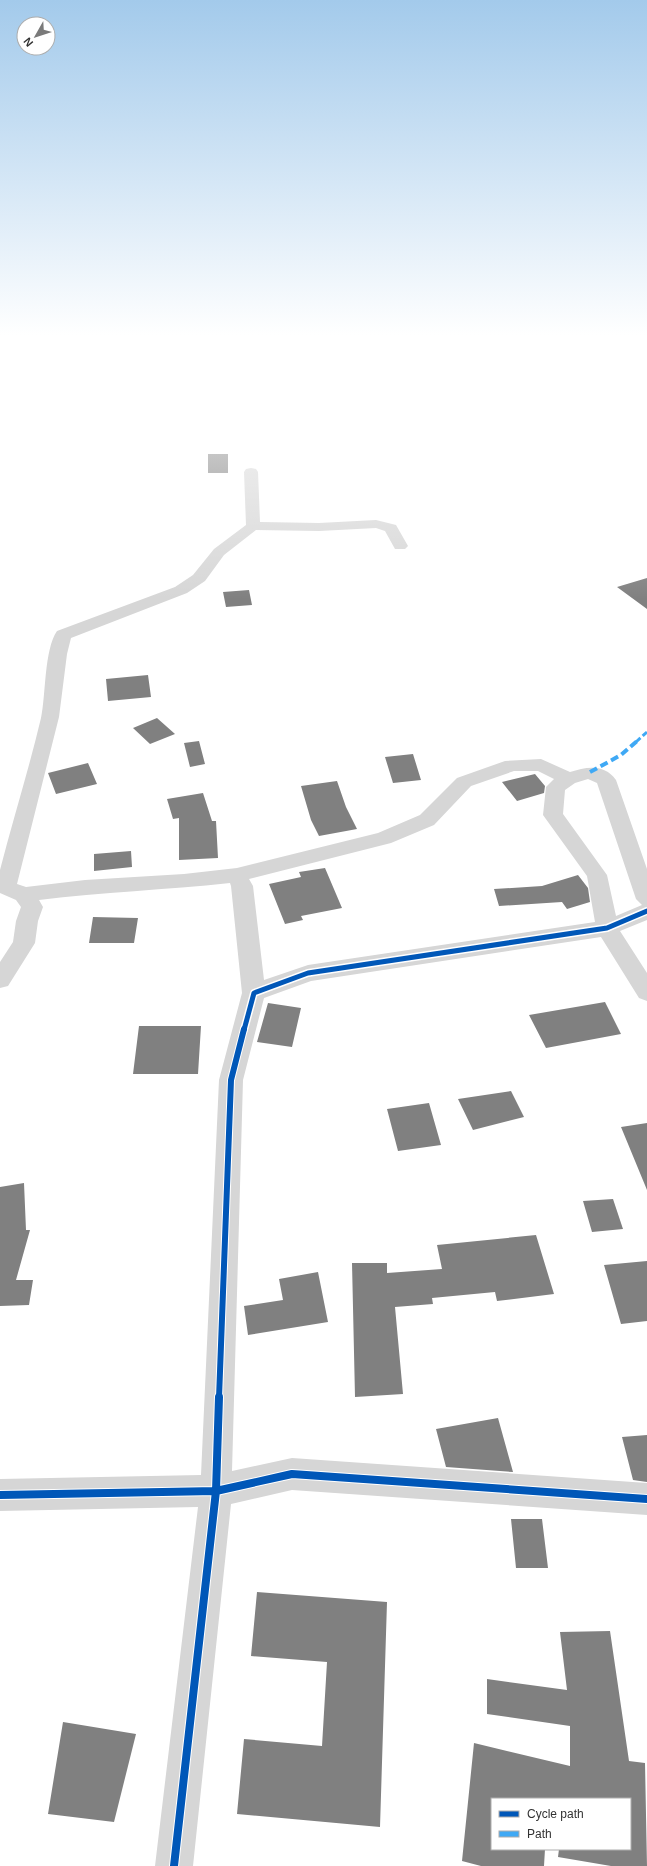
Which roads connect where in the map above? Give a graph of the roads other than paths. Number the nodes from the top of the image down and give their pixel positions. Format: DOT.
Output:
graph roads {
  1 [pos="251,472"];
  2 [pos="253,526"];
  3 [pos="400,546"];
  4 [pos="568,779"];
  5 [pos="237,874"];
  6 [pos="10,890"];
  7 [pos="647,899"];
  8 [pos="647,911"];
  9 [pos="607,928"];
  10 [pos="0,980"];
  11 [pos="647,992"];
  12 [pos="254,993"];
  13 [pos="216,1491"];
  14 [pos="0,1495"];
  15 [pos="647,1499"];
  16 [pos="174,1866"];
  1 -- 2 [label="street"];
  2 -- 3 [label="street"];
  2 -- 6 [label="street"];
  4 -- 5 [label="street"];
  4 -- 7 [label="street"];
  4 -- 9 [label="street"];
  5 -- 6 [label="street"];
  5 -- 12 [label="street"];
  6 -- 10 [label="street"];
  8 -- 9 [label="street"];
  9 -- 11 [label="street"];
  9 -- 12 [label="street"];
  12 -- 13 [label="street"];
  13 -- 14 [label="street"];
  13 -- 15 [label="street"];
  13 -- 16 [label="street"];
}
